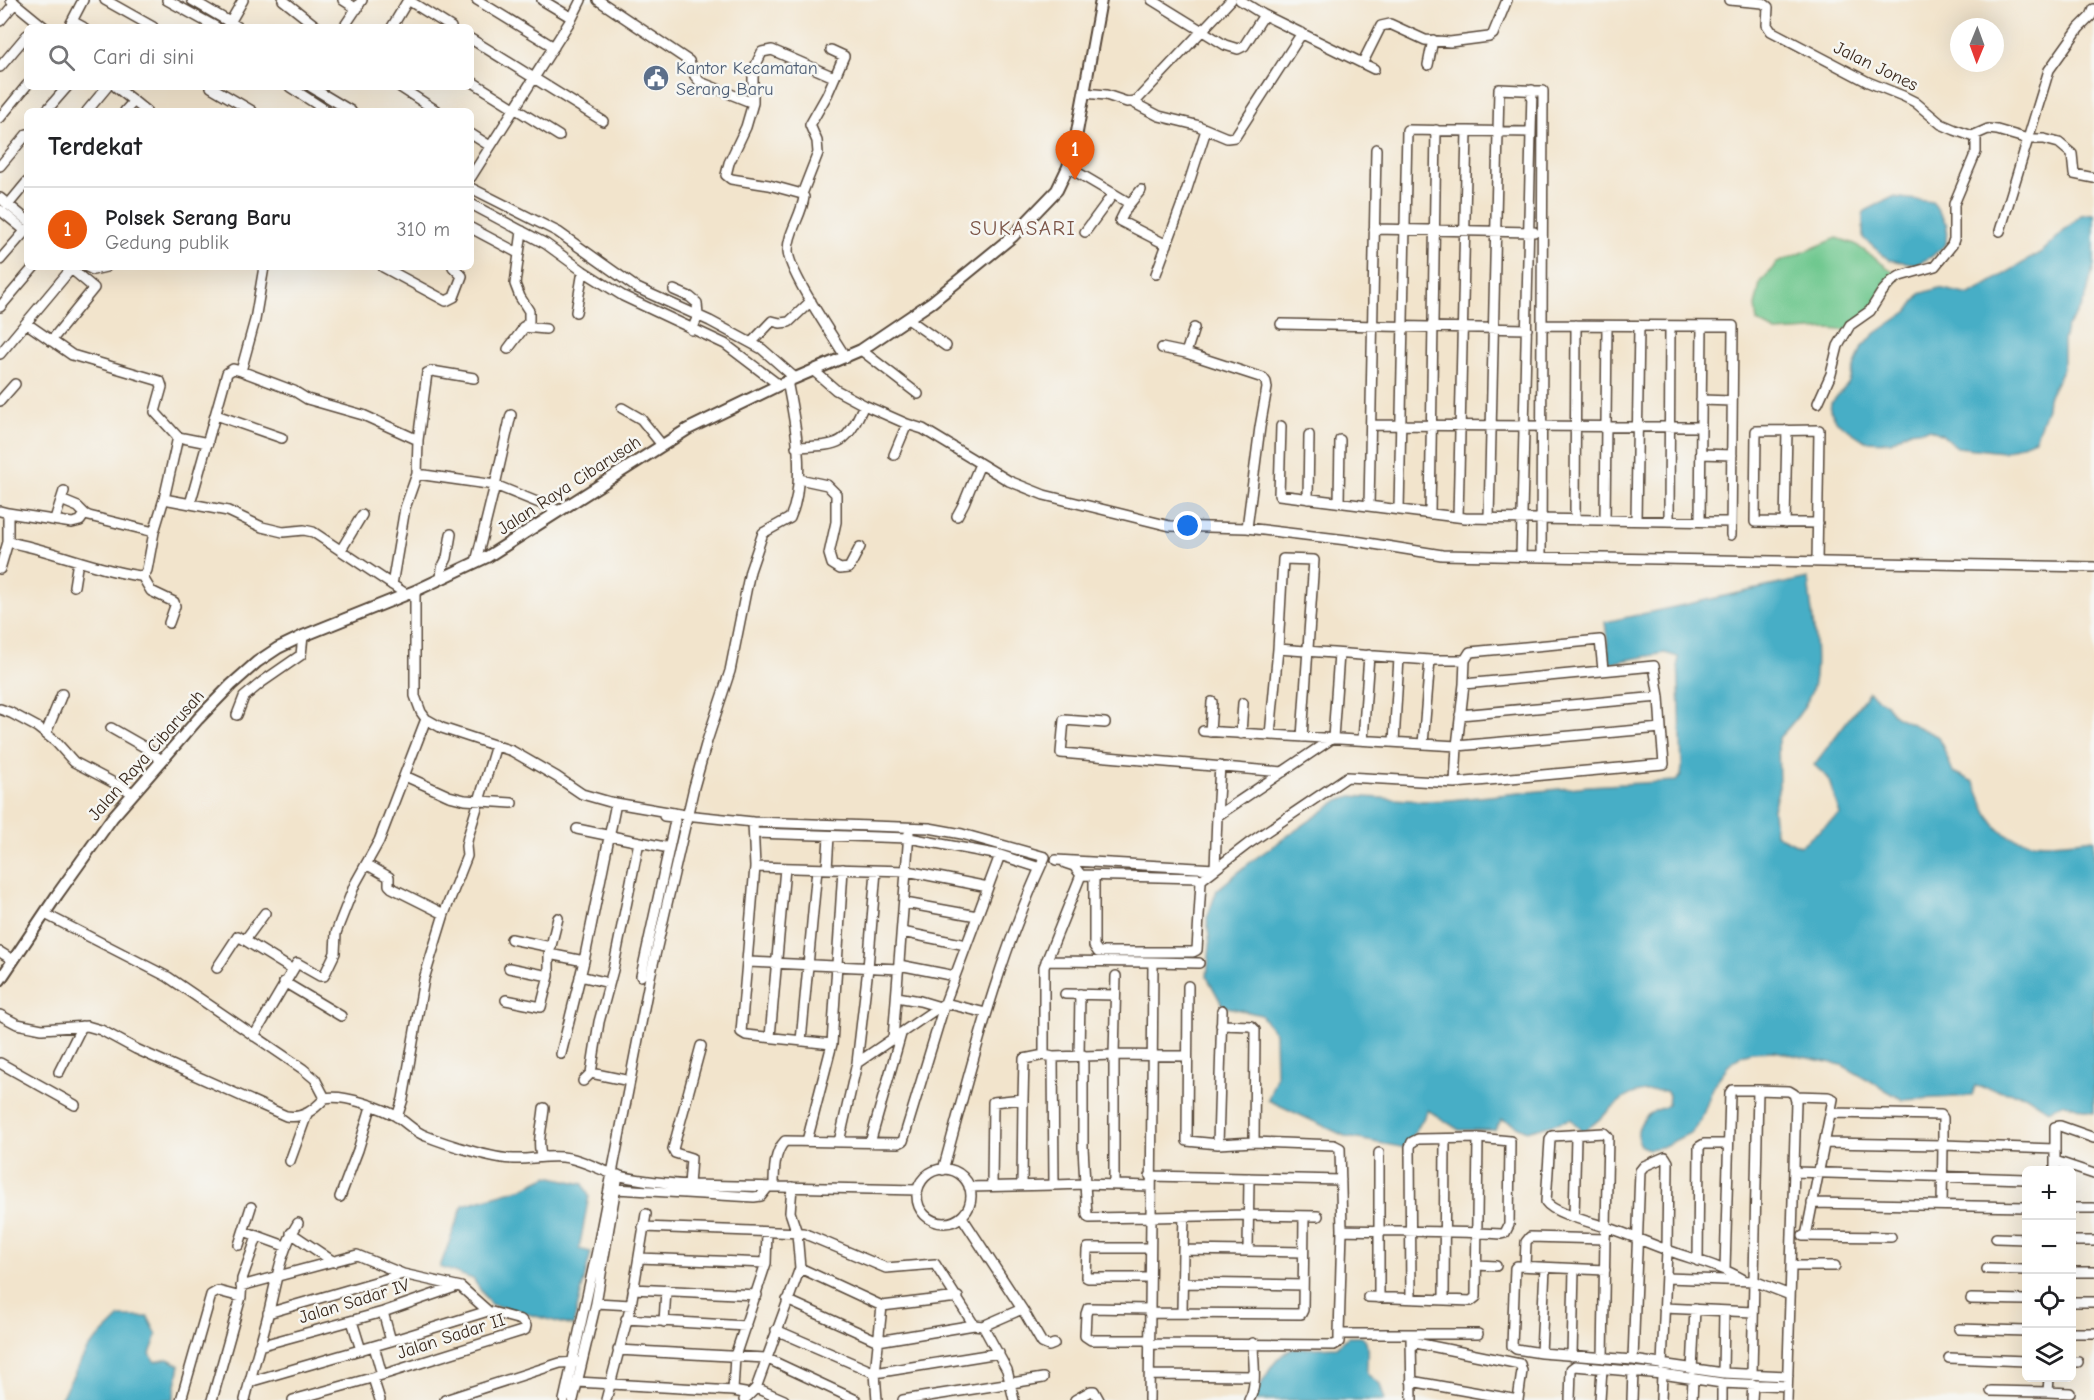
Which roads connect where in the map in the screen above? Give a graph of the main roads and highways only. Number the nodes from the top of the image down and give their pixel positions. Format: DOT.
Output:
graph roads {
  1 [pos="1101,0"];
  2 [pos="0,980"];
  1 -- 2 [label="main road, Jalan Raya Cibarusah"];
}
